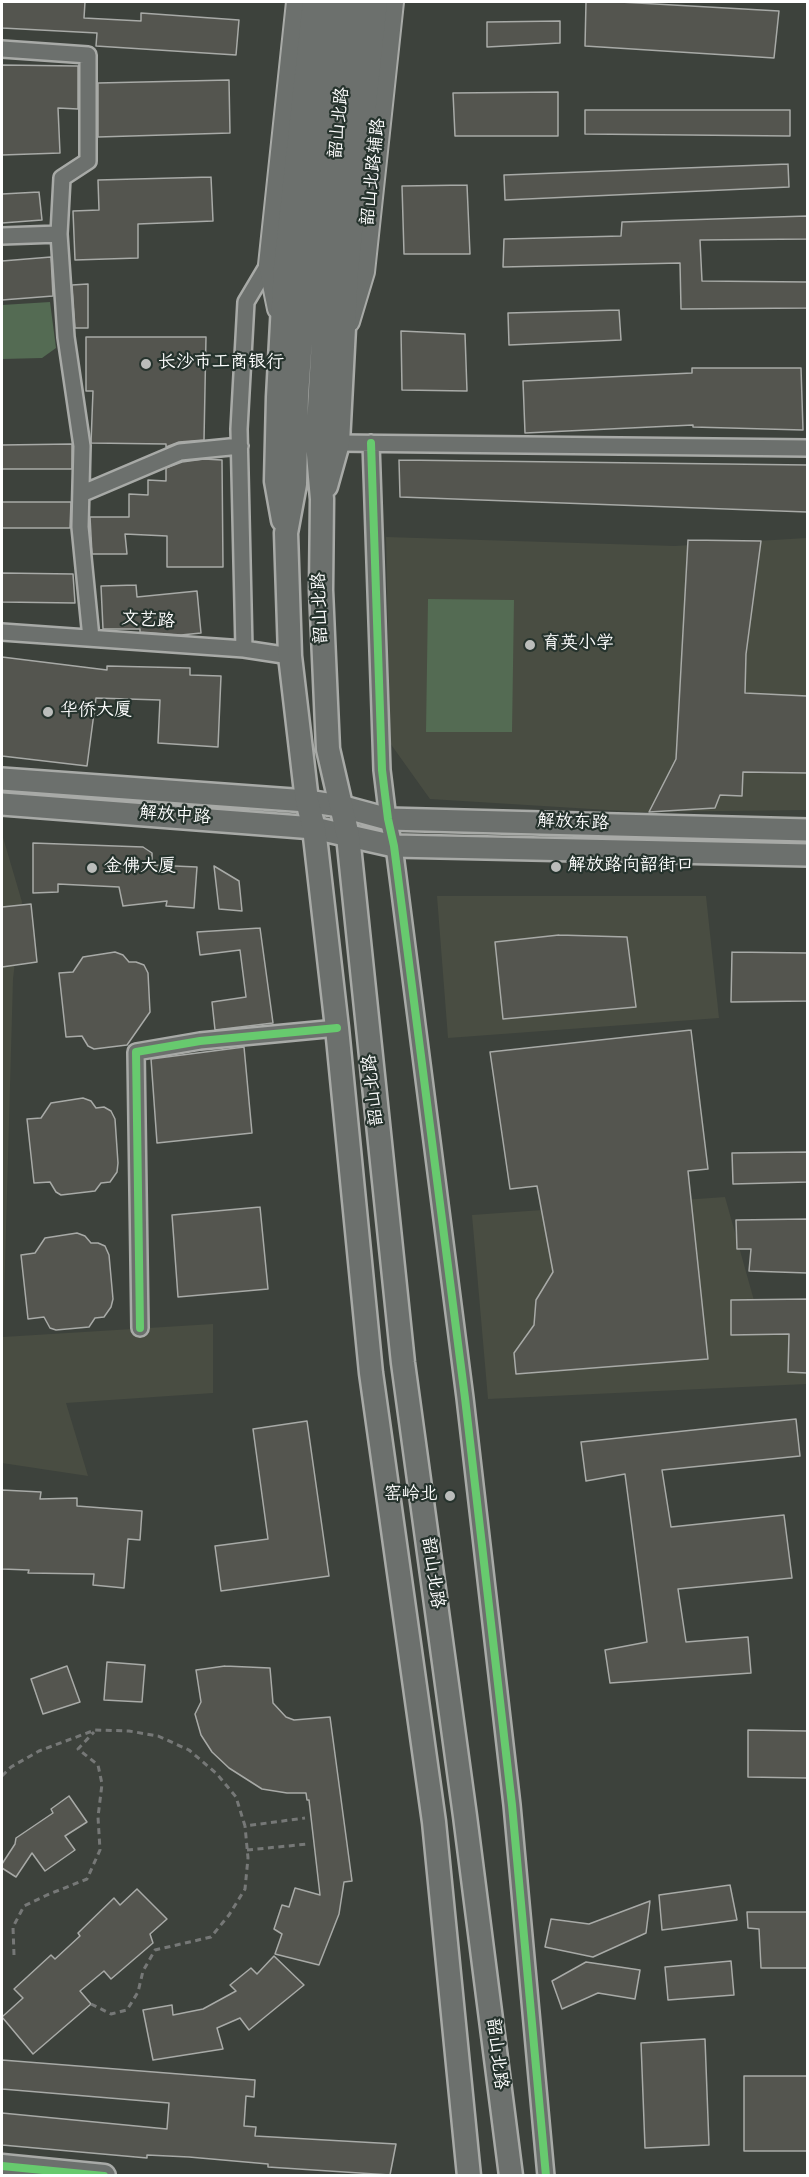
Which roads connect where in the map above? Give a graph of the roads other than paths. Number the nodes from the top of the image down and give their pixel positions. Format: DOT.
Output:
graph roads {
  1 [pos="296,2"];
  2 [pos="314,2"];
  3 [pos="335,2"];
  4 [pos="354,2"];
  5 [pos="376,2"];
  6 [pos="394,2"];
  7 [pos="2,49"];
  8 [pos="59,234"];
  9 [pos="2,236"];
  10 [pos="277,266"];
  11 [pos="344,340"];
  12 [pos="338,443"];
  13 [pos="371,443"];
  14 [pos="240,446"];
  15 [pos="807,448"];
  16 [pos="81,494"];
  17 [pos="322,499"];
  18 [pos="286,533"];
  19 [pos="2,632"];
  20 [pos="91,638"];
  21 [pos="244,649"];
  22 [pos="290,656"];
  23 [pos="2,779"];
  24 [pos="307,801"];
  25 [pos="2,804"];
  26 [pos="340,806"];
  27 [pos="388,819"];
  28 [pos="314,828"];
  29 [pos="807,830"];
  30 [pos="348,836"];
  31 [pos="394,846"];
  32 [pos="807,855"];
  33 [pos="337,1028"];
  34 [pos="140,1328"];
  35 [pos="2,2166"];
  36 [pos="104,2175"];
  37 [pos="470,2175"];
  38 [pos="511,2175"];
  39 [pos="546,2175"];
  1 -- 10 [label="street"];
  2 -- 10 [label="main road"];
  3 -- 18 [label="main road, 韶山北路"];
  4 -- 17 [label="main road, 韶山北路"];
  5 -- 11 [label="main road"];
  6 -- 11 [label="street, 韶山北路辅路"];
  7 -- 8 [label="street"];
  8 -- 9 [label="street"];
  8 -- 16 [label="street"];
  10 -- 14 [label="street"];
  10 -- 18 [label="main road"];
  11 -- 12 [label="main road"];
  12 -- 13 [label="street"];
  12 -- 17 [label="main road"];
  13 -- 15 [label="street"];
  13 -- 27 [label="street"];
  14 -- 16 [label="street"];
  14 -- 21 [label="street"];
  16 -- 20 [label="street"];
  17 -- 26 [label="main road, 韶山北路"];
  18 -- 22 [label="main road, 韶山北路"];
  19 -- 20 [label="street, 文艺路"];
  20 -- 21 [label="street, 文艺路"];
  21 -- 22 [label="street, 文艺路"];
  22 -- 24 [label="main road, 韶山北路"];
  23 -- 24 [label="main road, 解放中路"];
  24 -- 26 [label="main road, 解放中路"];
  24 -- 28 [label="main road, 韶山北路"];
  25 -- 28 [label="main road, 解放中路"];
  26 -- 27 [label="main road, 解放东路"];
  26 -- 30 [label="main road, 韶山北路"];
  27 -- 29 [label="main road, 解放东路"];
  27 -- 31 [label="street"];
  28 -- 30 [label="main road, 解放中路"];
  28 -- 33 [label="main road, 韶山北路"];
  30 -- 31 [label="main road, 解放东路"];
  30 -- 38 [label="main road, 韶山北路"];
  31 -- 32 [label="main road, 解放东路"];
  31 -- 39 [label="street"];
  33 -- 34 [label="street"];
  33 -- 37 [label="main road, 韶山北路"];
  35 -- 36 [label="main road"];
}
